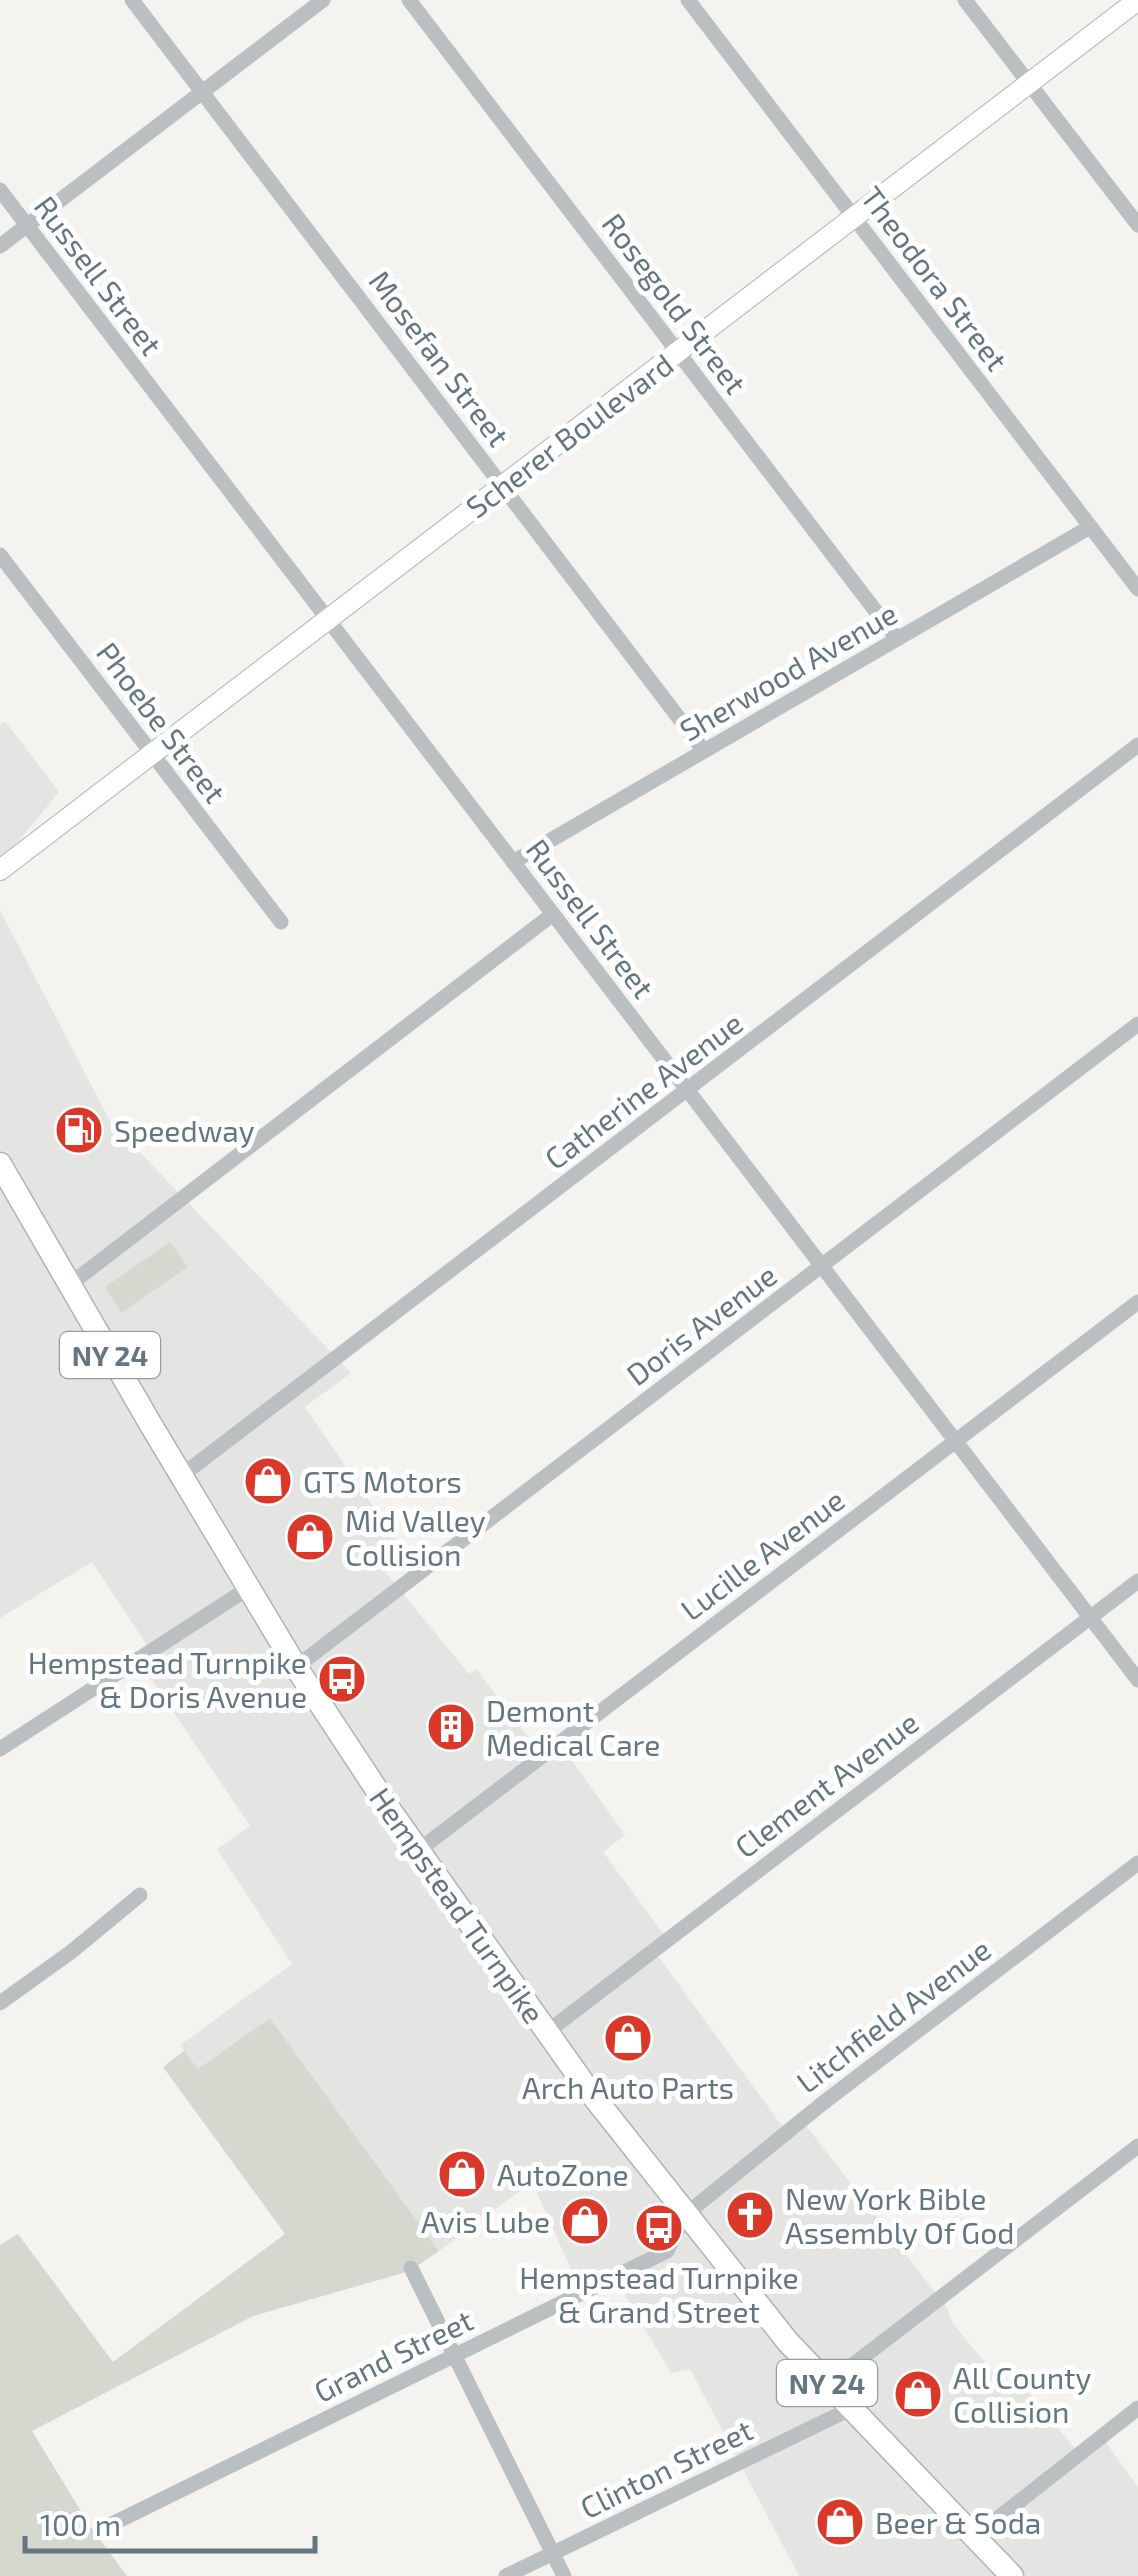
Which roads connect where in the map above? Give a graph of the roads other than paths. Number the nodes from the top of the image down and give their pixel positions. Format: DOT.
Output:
graph roads {
  1 [pos="132,0"];
  2 [pos="322,0"];
  3 [pos="409,0"];
  4 [pos="688,0"];
  5 [pos="965,0"];
  6 [pos="1138,0"];
  7 [pos="1029,84"];
  8 [pos="202,92"];
  9 [pos="0,190"];
  10 [pos="854,218"];
  11 [pos="1138,225"];
  12 [pos="27,226"];
  13 [pos="0,246"];
  14 [pos="678,352"];
  15 [pos="503,486"];
  16 [pos="1090,527"];
  17 [pos="0,555"];
  18 [pos="1138,590"];
  19 [pos="328,620"];
  20 [pos="897,639"];
  21 [pos="1138,746"];
  22 [pos="704,751"];
  23 [pos="152,754"];
  24 [pos="513,862"];
  25 [pos="0,870"];
  26 [pos="553,914"];
  27 [pos="281,922"];
  28 [pos="1138,1024"];
  29 [pos="688,1090"];
  30 [pos="0,1166"];
  31 [pos="822,1266"];
  32 [pos="69,1286"];
  33 [pos="1138,1302"];
  34 [pos="956,1441"];
  35 [pos="180,1476"];
  36 [pos="1138,1581"];
  37 [pos="248,1589"];
  38 [pos="1090,1617"];
  39 [pos="296,1667"];
  40 [pos="1138,1680"];
  41 [pos="0,1749"];
  42 [pos="419,1850"];
  43 [pos="1138,1863"];
  44 [pos="140,1895"];
  45 [pos="0,2003"];
  46 [pos="547,2032"];
  47 [pos="1138,2146"];
  48 [pos="685,2214"];
  49 [pos="412,2268"];
  50 [pos="456,2355"];
  51 [pos="828,2384"];
  52 [pos="850,2408"];
  53 [pos="1138,2408"];
  54 [pos="106,2526"];
  55 [pos="974,2537"];
  56 [pos="553,2553"];
  57 [pos="506,2576"];
  58 [pos="564,2576"];
  59 [pos="1011,2576"];
  1 -- 8 [label="street, Mosefan Street"];
  2 -- 8 [label="street"];
  3 -- 14 [label="street, Rosegold Street"];
  4 -- 10 [label="street, Theodora Street"];
  5 -- 7 [label="street"];
  6 -- 7 [label="street, Scherer Boulevard"];
  7 -- 10 [label="street, Scherer Boulevard"];
  7 -- 11 [label="street"];
  8 -- 12 [label="street"];
  8 -- 15 [label="street, Mosefan Street"];
  9 -- 12 [label="street, Russell Street"];
  10 -- 14 [label="street, Scherer Boulevard"];
  10 -- 16 [label="street, Theodora Street"];
  12 -- 13 [label="street"];
  12 -- 19 [label="street, Russell Street"];
  14 -- 15 [label="street, Scherer Boulevard"];
  14 -- 20 [label="street, Rosegold Street"];
  15 -- 19 [label="street, Scherer Boulevard"];
  15 -- 22 [label="street, Mosefan Street"];
  16 -- 18 [label="street, Theodora Street"];
  16 -- 20 [label="street, Sherwood Avenue"];
  17 -- 23 [label="street, Phoebe Street"];
  19 -- 23 [label="street, Scherer Boulevard"];
  19 -- 24 [label="street, Russell Street"];
  20 -- 22 [label="street, Sherwood Avenue"];
  21 -- 29 [label="street, Catherine Avenue"];
  22 -- 24 [label="street, Sherwood Avenue"];
  23 -- 25 [label="street, Scherer Boulevard"];
  23 -- 27 [label="street, Phoebe Street"];
  24 -- 26 [label="street, Russell Street"];
  26 -- 29 [label="street, Russell Street"];
  26 -- 32 [label="street"];
  28 -- 31 [label="street, Doris Avenue"];
  29 -- 31 [label="street, Russell Street"];
  29 -- 35 [label="street, Catherine Avenue"];
  30 -- 32 [label="main road, Hempstead Turnpike / NY 24"];
  31 -- 34 [label="street, Russell Street"];
  31 -- 39 [label="street, Doris Avenue"];
  32 -- 35 [label="main road, Hempstead Turnpike / NY 24"];
  33 -- 34 [label="street, Lucille Avenue"];
  34 -- 38 [label="street, Russell Street"];
  34 -- 42 [label="street, Lucille Avenue"];
  35 -- 37 [label="main road, Hempstead Turnpike / NY 24"];
  36 -- 38 [label="street, Clement Avenue"];
  37 -- 39 [label="main road, Hempstead Turnpike / NY 24"];
  37 -- 41 [label="street"];
  38 -- 40 [label="street, Russell Street"];
  38 -- 46 [label="street, Clement Avenue"];
  39 -- 42 [label="main road, Hempstead Turnpike / NY 24"];
  42 -- 46 [label="main road, Hempstead Turnpike / NY 24"];
  43 -- 48 [label="street, Litchfield Avenue"];
  44 -- 45 [label="street"];
  46 -- 48 [label="main road, Hempstead Turnpike / NY 24"];
  47 -- 51 [label="street"];
  48 -- 50 [label="street, Grand Street"];
  48 -- 51 [label="main road, Hempstead Turnpike / NY 24"];
  49 -- 50 [label="street"];
  50 -- 54 [label="street, Grand Street"];
  50 -- 56 [label="street"];
  51 -- 52 [label="main road, Hempstead Turnpike / NY 24"];
  52 -- 55 [label="main road, Hempstead Turnpike / NY 24"];
  52 -- 56 [label="street, Clinton Street"];
  53 -- 55 [label="street"];
  55 -- 59 [label="main road, Hempstead Turnpike / NY 24"];
  56 -- 57 [label="street, Clinton Street"];
  56 -- 58 [label="street"];
}
